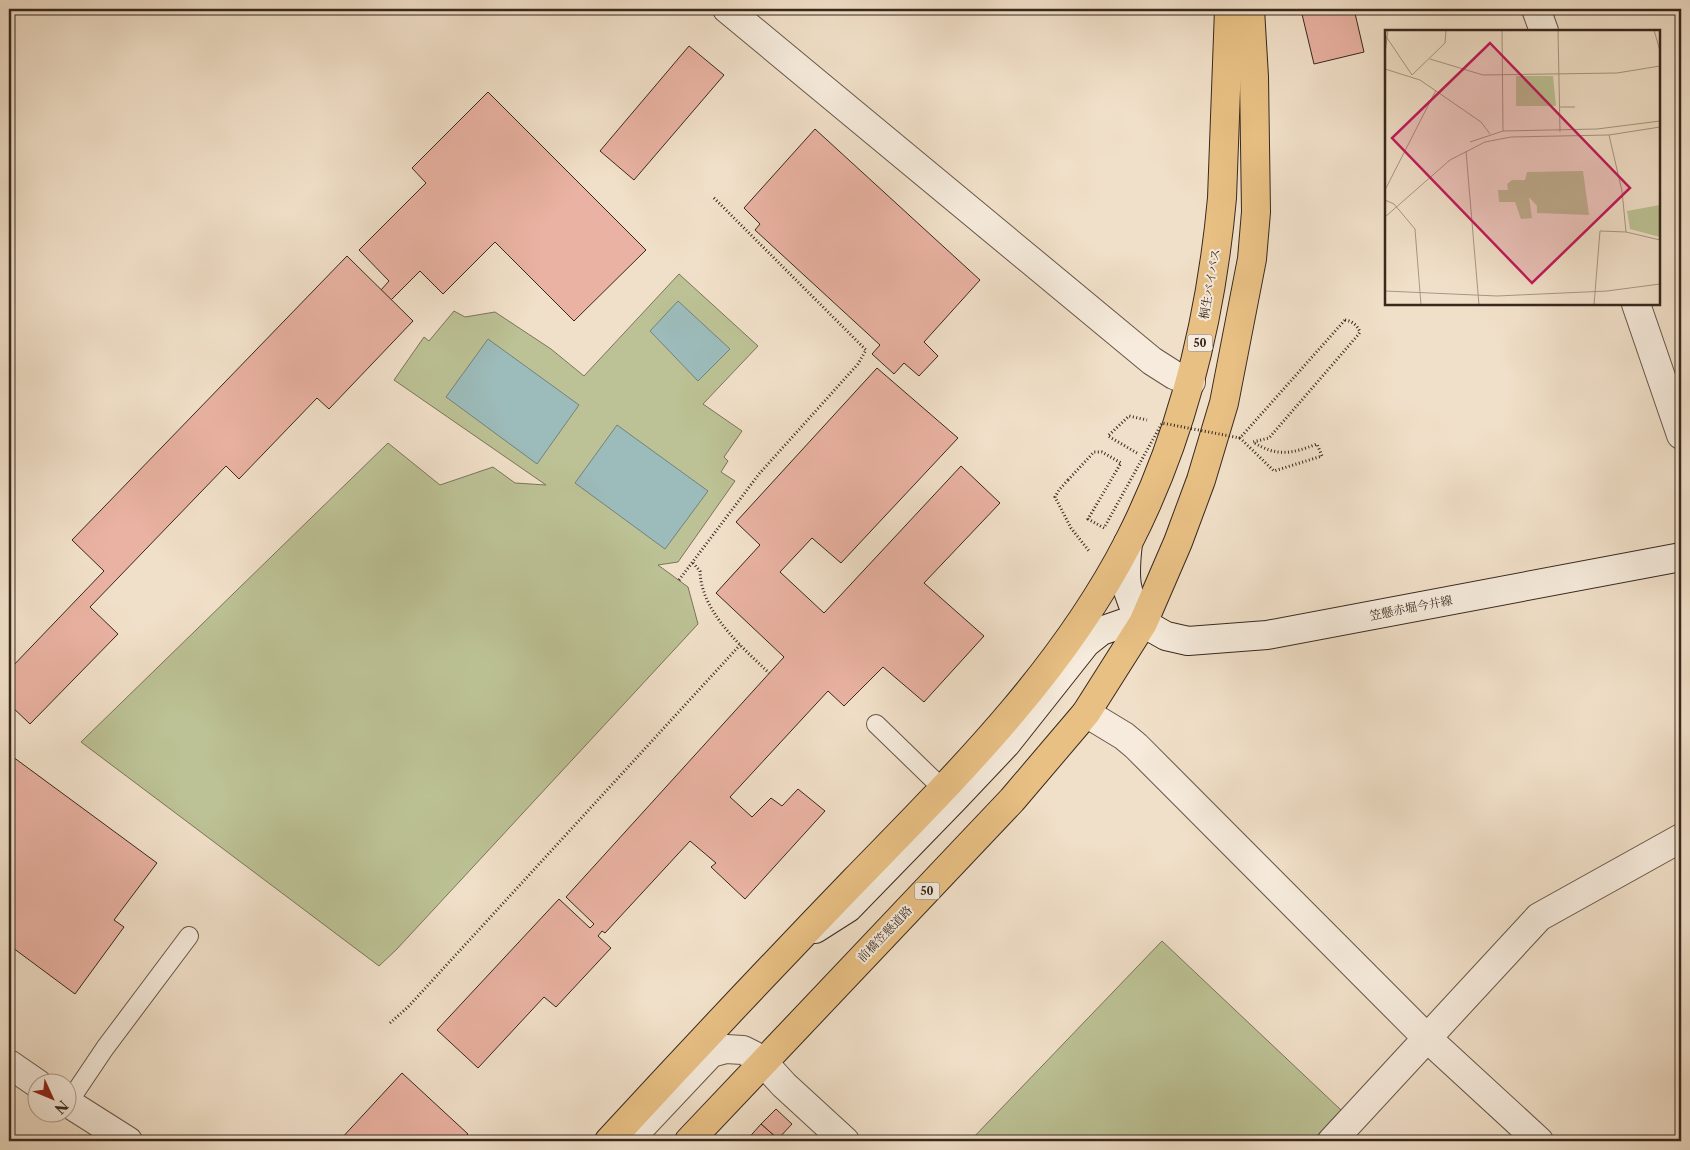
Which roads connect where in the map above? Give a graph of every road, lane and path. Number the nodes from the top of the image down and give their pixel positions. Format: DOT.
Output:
graph roads {
  1 [pos="727,9"];
  2 [pos="1229,9"];
  3 [pos="1250,9"];
  4 [pos="1536,9"];
  5 [pos="1544,30"];
  6 [pos="713,197"];
  7 [pos="1636,305"];
  8 [pos="1191,382"];
  9 [pos="1143,420"];
  10 [pos="1681,435"];
  11 [pos="1240,438"];
  12 [pos="1132,450"];
  13 [pos="1128,544"];
  14 [pos="1093,555"];
  15 [pos="1681,557"];
  16 [pos="693,563"];
  17 [pos="679,580"];
  18 [pos="1143,623"];
  19 [pos="740,645"];
  20 [pos="769,673"];
  21 [pos="1086,713"];
  22 [pos="876,724"];
  23 [pos="943,789"];
  24 [pos="1681,838"];
  25 [pos="189,936"];
  26 [pos="795,942"];
  27 [pos="390,1023"];
  28 [pos="1427,1038"];
  29 [pos="762,1062"];
  30 [pos="9,1064"];
  31 [pos="28,1077"];
  32 [pos="78,1088"];
  33 [pos="78,1109"];
  34 [pos="128,1141"];
  35 [pos="609,1141"];
  36 [pos="628,1141"];
  37 [pos="689,1141"];
  38 [pos="845,1141"];
  39 [pos="1332,1141"];
  40 [pos="1539,1141"];
  1 -- 8 [label="street"];
  2 -- 8 [label="highway, 桐生バイパス / 50"];
  3 -- 18 [label="highway, 50"];
  4 -- 5 [label="street"];
  6 -- 16 [label="path"];
  7 -- 10 [label="street"];
  8 -- 13 [label="highway, 桐生バイパス / 50"];
  9 -- 12 [label="path"];
  11 -- 11 [label="path"];
  11 -- 14 [label="path, bridge"];
  13 -- 18 [label="street"];
  13 -- 23 [label="highway, 桐生バイパス / 50"];
  15 -- 18 [label="street, 笠懸赤堀今井線"];
  16 -- 17 [label="path"];
  16 -- 19 [label="path"];
  18 -- 21 [label="highway, 前橋笠懸道路 / 50"];
  18 -- 26 [label="street"];
  19 -- 20 [label="path"];
  19 -- 27 [label="path"];
  21 -- 28 [label="street"];
  21 -- 29 [label="highway, 前橋笠懸道路 / 50"];
  22 -- 23 [label="lane"];
  23 -- 26 [label="highway, 50"];
  24 -- 28 [label="street"];
  25 -- 32 [label="lane"];
  26 -- 35 [label="highway, 50"];
  28 -- 39 [label="street"];
  28 -- 40 [label="street"];
  29 -- 36 [label="street"];
  29 -- 37 [label="highway, 前橋笠懸道路 / 50"];
  29 -- 38 [label="street"];
  30 -- 31 [label="street"];
  33 -- 34 [label="street"];
}
